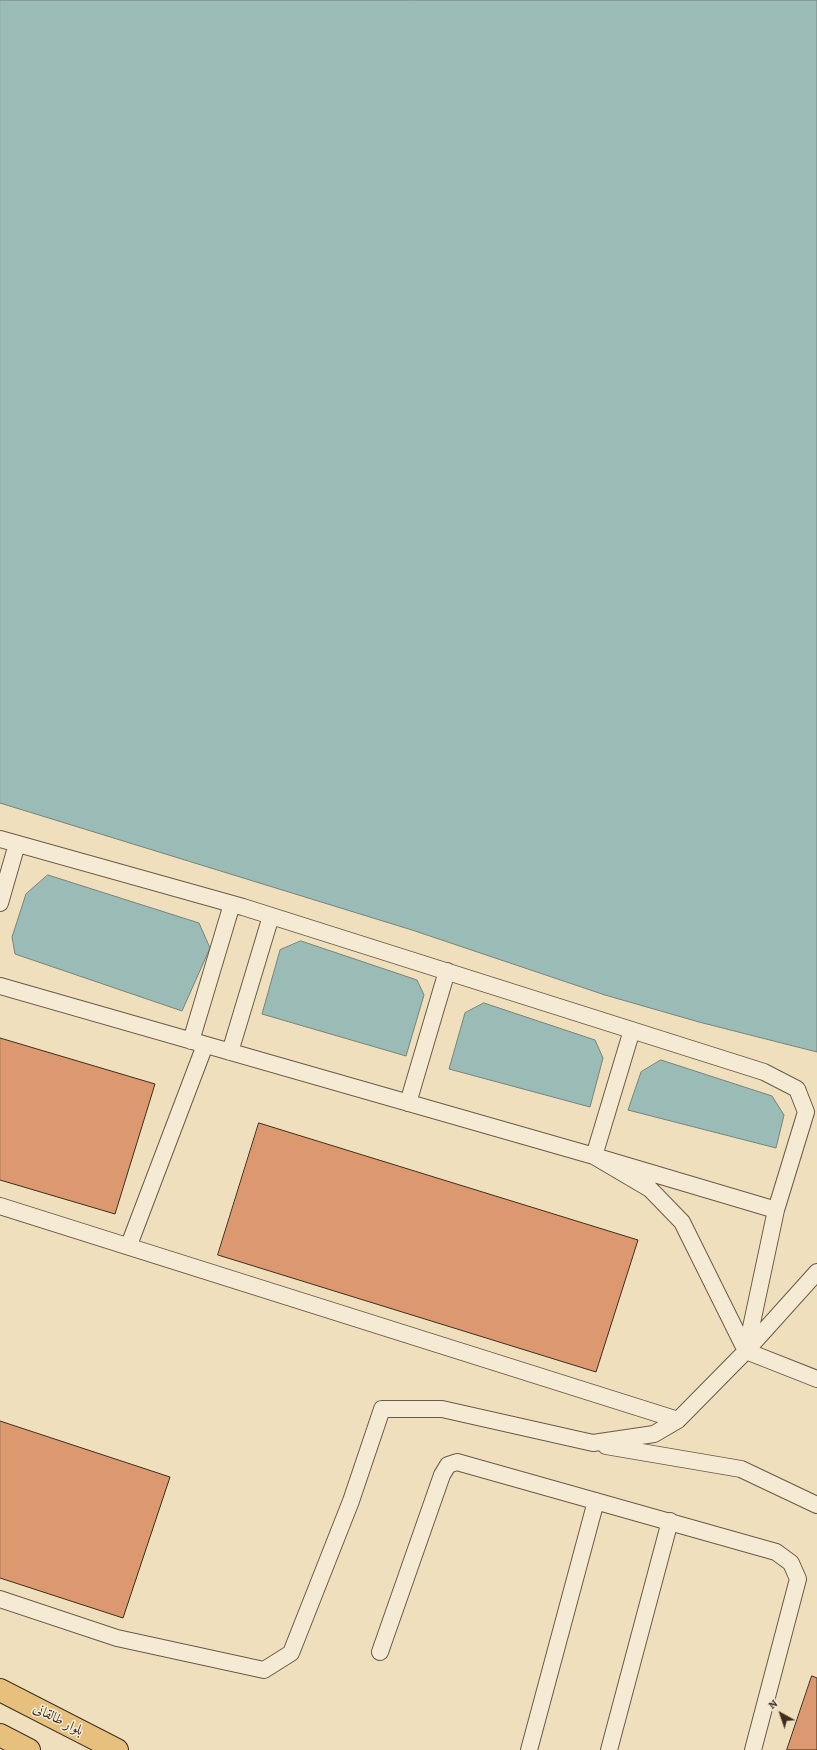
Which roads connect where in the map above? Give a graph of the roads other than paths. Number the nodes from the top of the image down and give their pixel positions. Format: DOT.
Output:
graph roads {
  1 [pos="0,838"];
  2 [pos="17,844"];
  3 [pos="0,903"];
  4 [pos="232,904"];
  5 [pos="271,916"];
  6 [pos="447,972"];
  7 [pos="0,986"];
  8 [pos="632,1030"];
  9 [pos="198,1043"];
  10 [pos="230,1052"];
  11 [pos="408,1103"];
  12 [pos="594,1156"];
  13 [pos="0,1206"];
  14 [pos="776,1210"];
  15 [pos="129,1245"];
  16 [pos="817,1272"];
  17 [pos="746,1351"];
  18 [pos="817,1379"];
  19 [pos="678,1420"];
  20 [pos="592,1443"];
  21 [pos="596,1501"];
  22 [pos="817,1505"];
  23 [pos="670,1521"];
  24 [pos="0,1599"];
  25 [pos="380,1652"];
  26 [pos="0,1690"];
  27 [pos="0,1736"];
  28 [pos="29,1750"];
  29 [pos="117,1750"];
  30 [pos="529,1750"];
  31 [pos="609,1750"];
  32 [pos="752,1750"];
  1 -- 2 [label="lane"];
  2 -- 3 [label="lane"];
  2 -- 4 [label="lane"];
  4 -- 5 [label="lane"];
  4 -- 9 [label="lane"];
  5 -- 6 [label="lane"];
  5 -- 10 [label="lane"];
  6 -- 8 [label="lane"];
  6 -- 11 [label="lane"];
  7 -- 9 [label="lane"];
  8 -- 12 [label="lane"];
  8 -- 14 [label="lane"];
  9 -- 10 [label="lane"];
  9 -- 15 [label="lane"];
  10 -- 11 [label="lane"];
  11 -- 12 [label="lane"];
  12 -- 14 [label="lane"];
  12 -- 17 [label="lane"];
  13 -- 15 [label="lane"];
  14 -- 17 [label="lane"];
  15 -- 19 [label="lane"];
  16 -- 17 [label="lane"];
  17 -- 18 [label="lane"];
  17 -- 19 [label="lane"];
  19 -- 20 [label="lane"];
  20 -- 22 [label="lane"];
  20 -- 24 [label="lane"];
  21 -- 23 [label="lane"];
  21 -- 25 [label="lane"];
  21 -- 30 [label="lane"];
  23 -- 31 [label="lane"];
  23 -- 32 [label="lane"];
  26 -- 29 [label="main road, بلوار طالقانی"];
  27 -- 28 [label="main road"];
}
